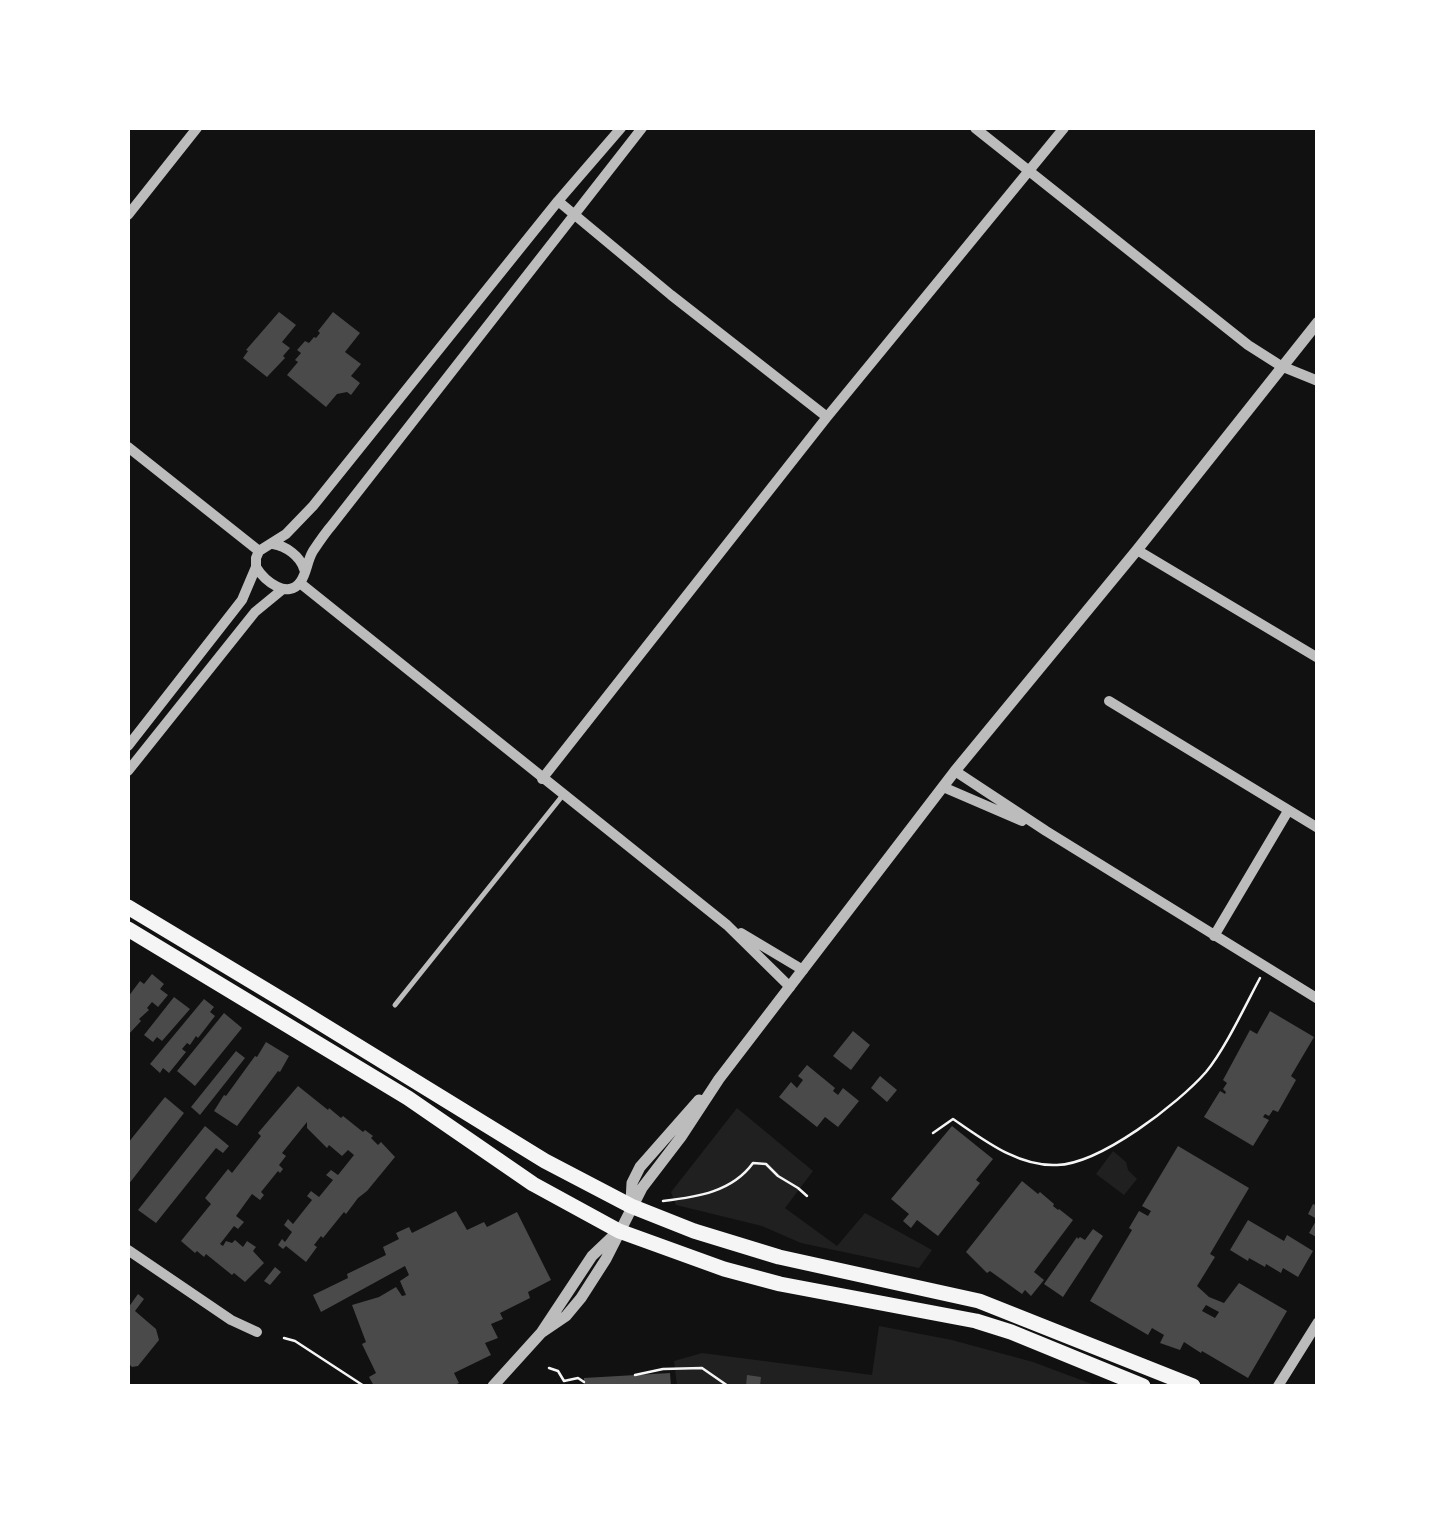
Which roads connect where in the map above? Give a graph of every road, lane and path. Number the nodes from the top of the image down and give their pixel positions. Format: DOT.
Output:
graph roads {
  1 [pos="197,128"];
  2 [pos="621,128"];
  3 [pos="642,128"];
  4 [pos="975,128"];
  5 [pos="1064,128"];
  6 [pos="1029,171"];
  7 [pos="558,201"];
  8 [pos="575,214"];
  9 [pos="128,215"];
  10 [pos="471,308"];
  11 [pos="1318,322"];
  12 [pos="490,324"];
  13 [pos="1281,366"];
  14 [pos="1318,381"];
  15 [pos="827,416"];
  16 [pos="128,447"];
  17 [pos="273,544"];
  18 [pos="259,550"];
  19 [pos="1137,550"];
  20 [pos="256,567"];
  21 [pos="304,570"];
  22 [pos="300,583"];
  23 [pos="283,588"];
  24 [pos="1318,658"];
  25 [pos="168,696"];
  26 [pos="1110,701"];
  27 [pos="180,705"];
  28 [pos="128,746"];
  29 [pos="128,771"];
  30 [pos="955,772"];
  31 [pos="542,779"];
  32 [pos="943,788"];
  33 [pos="562,795"];
  34 [pos="1288,811"];
  35 [pos="1318,828"];
  36 [pos="1046,832"];
  37 [pos="128,907"];
  38 [pos="727,924"];
  39 [pos="128,929"];
  40 [pos="1214,936"];
  41 [pos="1266,968"];
  42 [pos="803,970"];
  43 [pos="790,987"];
  44 [pos="1318,999"];
  45 [pos="395,1005"];
  46 [pos="933,1133"];
  47 [pos="806,1196"];
  48 [pos="663,1201"];
  49 [pos="631,1206"];
  50 [pos="618,1231"];
  51 [pos="128,1250"];
  52 [pos="1318,1322"];
  53 [pos="257,1332"];
  54 [pos="284,1338"];
  55 [pos="549,1368"];
  56 [pos="634,1375"];
  57 [pos="583,1383"];
  58 [pos="1279,1385"];
  59 [pos="364,1386"];
  60 [pos="493,1386"];
  61 [pos="728,1386"];
  62 [pos="1142,1386"];
  63 [pos="1193,1386"];
  1 -- 9 [label="street"];
  2 -- 7 [label="street"];
  3 -- 8 [label="street"];
  4 -- 6 [label="street"];
  5 -- 6 [label="street"];
  6 -- 13 [label="street"];
  6 -- 15 [label="street"];
  7 -- 8 [label="street"];
  7 -- 10 [label="street"];
  8 -- 12 [label="street"];
  8 -- 15 [label="street"];
  10 -- 12 [label="street"];
  10 -- 17 [label="street"];
  11 -- 13 [label="street"];
  12 -- 21 [label="street"];
  13 -- 14 [label="street"];
  13 -- 19 [label="street"];
  15 -- 31 [label="street"];
  16 -- 18 [label="street"];
  17 -- 18 [label="street"];
  17 -- 21 [label="street"];
  18 -- 20 [label="street"];
  19 -- 24 [label="street"];
  19 -- 30 [label="street"];
  20 -- 23 [label="street"];
  20 -- 25 [label="street"];
  21 -- 22 [label="street"];
  22 -- 23 [label="street"];
  22 -- 31 [label="street"];
  23 -- 27 [label="street"];
  25 -- 27 [label="street"];
  25 -- 28 [label="street"];
  26 -- 34 [label="street"];
  27 -- 29 [label="street"];
  30 -- 32 [label="street"];
  30 -- 36 [label="street"];
  31 -- 33 [label="street"];
  32 -- 36 [label="street"];
  32 -- 42 [label="street"];
  33 -- 38 [label="street"];
  33 -- 45 [label="lane"];
  34 -- 35 [label="street"];
  34 -- 40 [label="street"];
  36 -- 40 [label="street"];
  37 -- 49 [label="highway"];
  38 -- 42 [label="street"];
  38 -- 43 [label="street"];
  39 -- 50 [label="highway"];
  40 -- 41 [label="street"];
  41 -- 44 [label="street"];
  41 -- 46 [label="path"];
  42 -- 43 [label="street"];
  43 -- 49 [label="street"];
  47 -- 48 [label="path"];
  49 -- 50 [label="street"];
  49 -- 63 [label="highway"];
  50 -- 60 [label="street"];
  50 -- 62 [label="highway"];
  51 -- 53 [label="street"];
  52 -- 58 [label="street"];
  54 -- 59 [label="path"];
  55 -- 57 [label="path"];
  56 -- 61 [label="path"];
}
